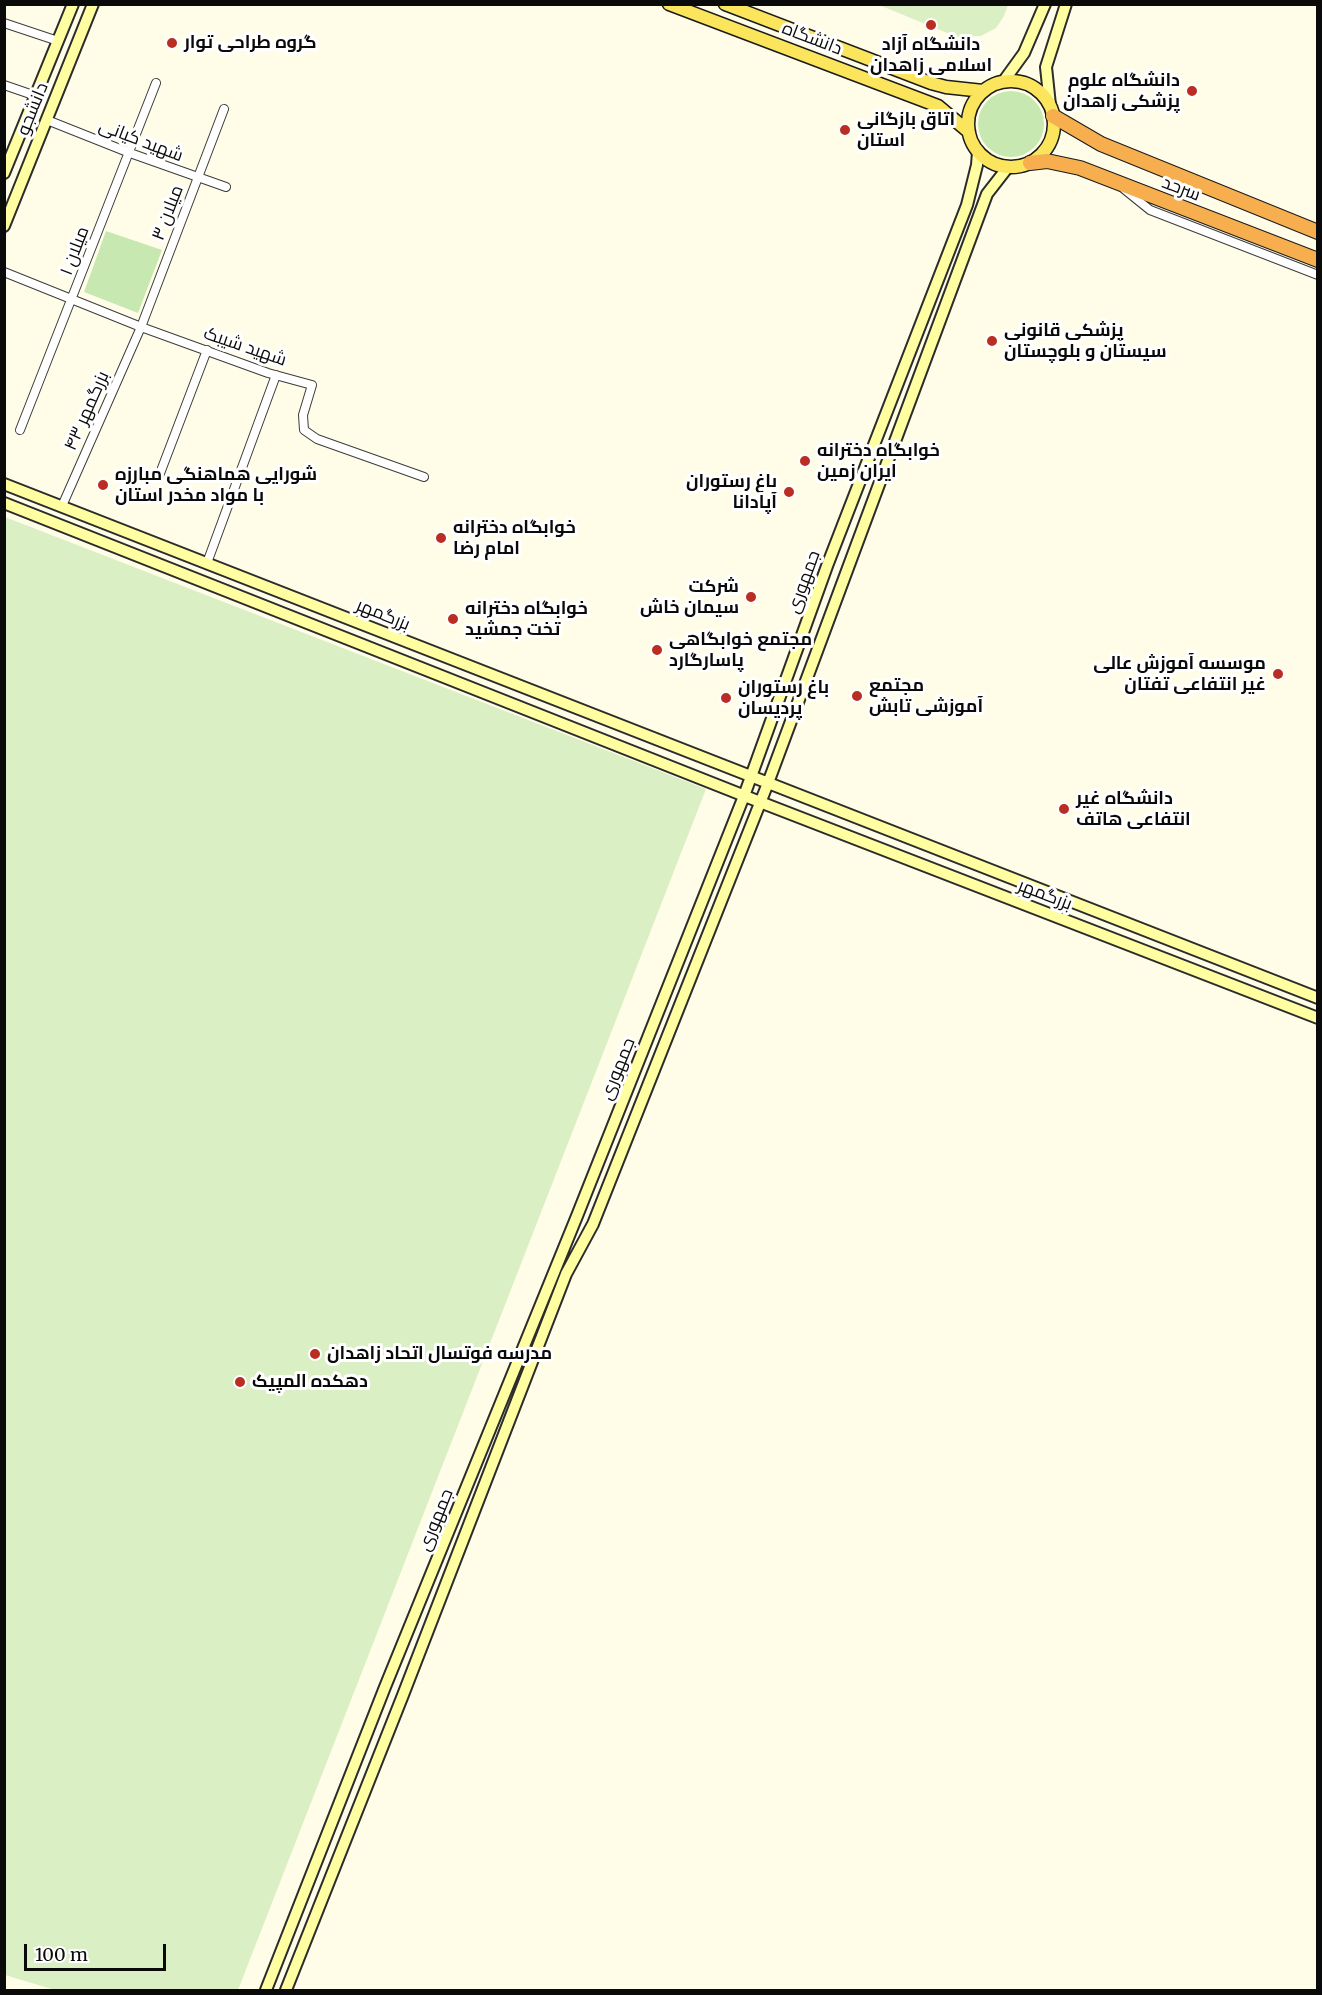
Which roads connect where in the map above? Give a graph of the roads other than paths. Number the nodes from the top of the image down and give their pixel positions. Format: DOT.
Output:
graph roads {
  1 [pos="72,4"];
  2 [pos="93,4"];
  3 [pos="669,4"];
  4 [pos="725,4"];
  5 [pos="1045,4"];
  6 [pos="1066,4"];
  7 [pos="4,22"];
  8 [pos="58,41"];
  9 [pos="1003,82"];
  10 [pos="156,83"];
  11 [pos="4,85"];
  12 [pos="983,91"];
  13 [pos="36,96"];
  14 [pos="224,109"];
  15 [pos="1051,110"];
  16 [pos="47,120"];
  17 [pos="969,132"];
  18 [pos="978,152"];
  19 [pos="130,153"];
  20 [pos="1030,163"];
  21 [pos="1008,167"];
  22 [pos="4,173"];
  23 [pos="197,178"];
  24 [pos="1116,183"];
  25 [pos="226,187"];
  26 [pos="4,226"];
  27 [pos="1317,232"];
  28 [pos="1317,260"];
  29 [pos="4,272"];
  30 [pos="1317,275"];
  31 [pos="73,298"];
  32 [pos="141,327"];
  33 [pos="207,350"];
  34 [pos="276,375"];
  35 [pos="20,430"];
  36 [pos="159,476"];
  37 [pos="424,477"];
  38 [pos="4,484"];
  39 [pos="4,503"];
  40 [pos="62,506"];
  41 [pos="207,563"];
  42 [pos="827,566"];
  43 [pos="219,568"];
  44 [pos="844,574"];
  45 [pos="211,585"];
  46 [pos="433,652"];
  47 [pos="426,670"];
  48 [pos="750,775"];
  49 [pos="768,783"];
  50 [pos="744,796"];
  51 [pos="760,802"];
  52 [pos="968,861"];
  53 [pos="960,880"];
  54 [pos="1317,998"];
  55 [pos="1317,1018"];
  56 [pos="578,1216"];
  57 [pos="593,1224"];
  58 [pos="385,1687"];
  59 [pos="403,1695"];
  60 [pos="266,1990"];
  61 [pos="286,1990"];
  1 -- 8 [label="main road, دانشجو"];
  2 -- 16 [label="main road, دانشجو"];
  3 -- 17 [label="main road, دانشگاه"];
  4 -- 12 [label="main road, دانشگاه"];
  5 -- 9 [label="main road"];
  6 -- 15 [label="main road"];
  7 -- 8 [label="street"];
  8 -- 13 [label="main road, دانشجو"];
  9 -- 12 [label="main road"];
  9 -- 15 [label="main road"];
  10 -- 19 [label="street, میلان ۱"];
  11 -- 13 [label="street"];
  12 -- 17 [label="main road"];
  13 -- 22 [label="main road, دانشجو"];
  14 -- 23 [label="street, میلان ۳"];
  15 -- 20 [label="main road"];
  15 -- 27 [label="highway, سرحد"];
  16 -- 19 [label="street, شهید کیانی"];
  16 -- 26 [label="main road, دانشجو"];
  17 -- 18 [label="main road"];
  18 -- 21 [label="main road"];
  18 -- 42 [label="main road, جمهوری"];
  19 -- 23 [label="street, شهید کیانی"];
  19 -- 31 [label="street, میلان ۱"];
  20 -- 21 [label="main road"];
  20 -- 24 [label="highway, سرحد"];
  21 -- 44 [label="main road, جمهوری"];
  23 -- 25 [label="street, شهید کیانی"];
  23 -- 32 [label="street, میلان ۳"];
  24 -- 28 [label="highway, سرحد"];
  24 -- 30 [label="street"];
  29 -- 31 [label="street, شهید شیبک"];
  31 -- 32 [label="street, شهید شیبک"];
  31 -- 35 [label="street, میلان ۱"];
  32 -- 33 [label="street, شهید شیبک"];
  32 -- 40 [label="street, بزرگمهر ۴۳"];
  33 -- 34 [label="street, شهید شیبک"];
  33 -- 36 [label="street"];
  34 -- 37 [label="street, شهید شیبک"];
  34 -- 41 [label="street"];
  38 -- 40 [label="main road, بزرگمهر"];
  39 -- 45 [label="main road, بزرگمهر"];
  40 -- 41 [label="main road, بزرگمهر"];
  41 -- 43 [label="main road, بزرگمهر"];
  42 -- 44 [label="main road"];
  42 -- 48 [label="main road, جمهوری"];
  43 -- 45 [label="main road"];
  43 -- 46 [label="main road, بزرگمهر"];
  44 -- 49 [label="main road, جمهوری"];
  45 -- 47 [label="main road, بزرگمهر"];
  46 -- 47 [label="main road"];
  46 -- 48 [label="main road, بزرگمهر"];
  47 -- 50 [label="main road, بزرگمهر"];
  48 -- 49 [label="main road, بزرگمهر"];
  48 -- 50 [label="main road, جمهوری"];
  49 -- 51 [label="main road, جمهوری"];
  49 -- 52 [label="main road, بزرگمهر"];
  50 -- 51 [label="main road, بزرگمهر"];
  50 -- 56 [label="main road, جمهوری"];
  51 -- 53 [label="main road, بزرگمهر"];
  51 -- 57 [label="main road, جمهوری"];
  52 -- 53 [label="main road"];
  52 -- 54 [label="main road, بزرگمهر"];
  53 -- 55 [label="main road, بزرگمهر"];
  56 -- 57 [label="main road"];
  56 -- 58 [label="main road, جمهوری"];
  57 -- 59 [label="main road, جمهوری"];
  58 -- 59 [label="main road"];
  58 -- 60 [label="main road, جمهوری"];
  59 -- 61 [label="main road, جمهوری"];
}
